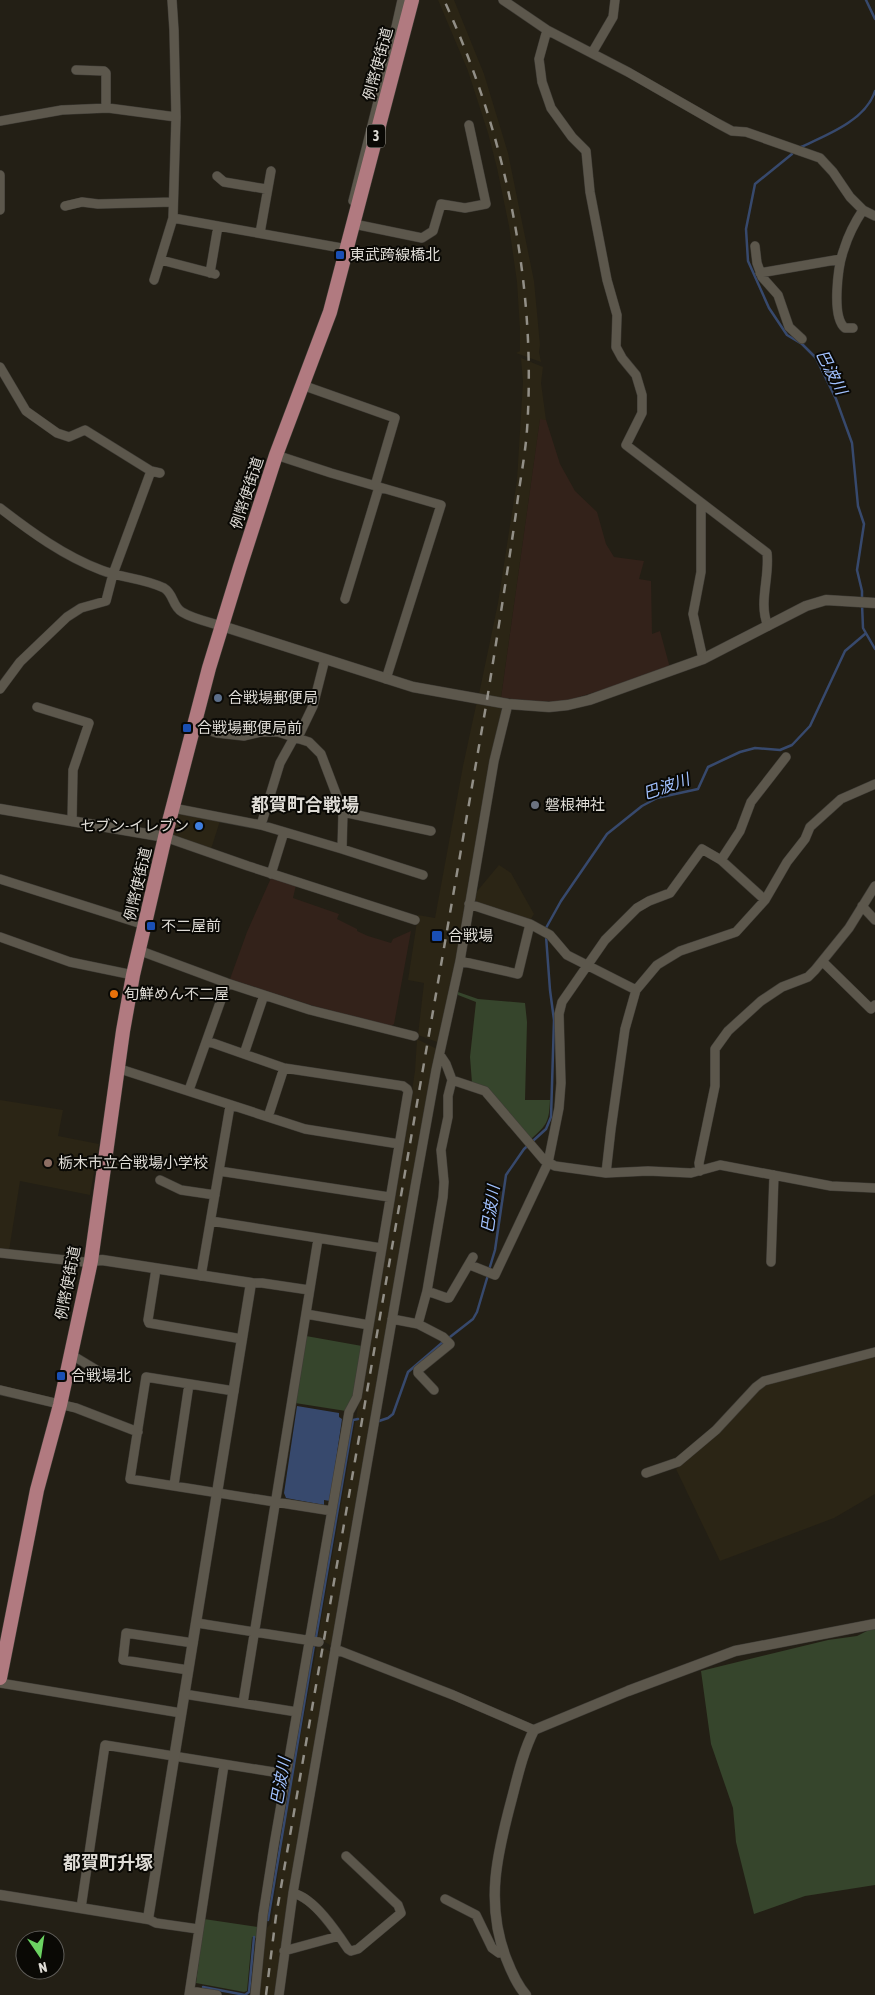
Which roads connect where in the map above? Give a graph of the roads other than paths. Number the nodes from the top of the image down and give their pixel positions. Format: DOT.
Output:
graph roads {
  1 [pos="172,0"];
  2 [pos="402,0"];
  3 [pos="412,0"];
  4 [pos="503,0"];
  5 [pos="615,0"];
  6 [pos="547,30"];
  7 [pos="592,52"];
  8 [pos="76,70"];
  9 [pos="106,108"];
  10 [pos="176,117"];
  11 [pos="0,121"];
  12 [pos="469,124"];
  13 [pos="271,171"];
  14 [pos="0,175"];
  15 [pos="217,176"];
  16 [pos="266,189"];
  17 [pos="173,202"];
  18 [pos="65,206"];
  19 [pos="0,210"];
  20 [pos="863,210"];
  21 [pos="875,216"];
  22 [pos="173,218"];
  23 [pos="354,224"];
  24 [pos="218,226"];
  25 [pos="260,233"];
  26 [pos="755,246"];
  27 [pos="347,249"];
  28 [pos="841,259"];
  29 [pos="161,260"];
  30 [pos="760,273"];
  31 [pos="154,280"];
  32 [pos="853,328"];
  33 [pos="802,339"];
  34 [pos="0,367"];
  35 [pos="302,384"];
  36 [pos="276,455"];
  37 [pos="377,486"];
  38 [pos="701,504"];
  39 [pos="0,508"];
  40 [pos="113,574"];
  41 [pos="345,599"];
  42 [pos="871,603"];
  43 [pos="222,626"];
  44 [pos="768,626"];
  45 [pos="325,659"];
  46 [pos="703,659"];
  47 [pos="386,679"];
  48 [pos="0,689"];
  49 [pos="508,704"];
  50 [pos="37,707"];
  51 [pos="194,726"];
  52 [pos="295,736"];
  53 [pos="786,757"];
  54 [pos="875,784"];
  55 [pos="173,808"];
  56 [pos="0,809"];
  57 [pos="343,812"];
  58 [pos="72,821"];
  59 [pos="261,825"];
  60 [pos="431,831"];
  61 [pos="284,832"];
  62 [pos="165,838"];
  63 [pos="342,849"];
  64 [pos="721,860"];
  65 [pos="271,874"];
  66 [pos="423,875"];
  67 [pos="0,879"];
  68 [pos="875,886"];
  69 [pos="765,900"];
  70 [pos="469,904"];
  71 [pos="862,906"];
  72 [pos="874,917"];
  73 [pos="415,920"];
  74 [pos="145,924"];
  75 [pos="530,924"];
  76 [pos="0,937"];
  77 [pos="138,950"];
  78 [pos="460,961"];
  79 [pos="823,962"];
  80 [pos="586,965"];
  81 [pos="133,975"];
  82 [pos="228,983"];
  83 [pos="636,990"];
  84 [pos="264,995"];
  85 [pos="875,1006"];
  86 [pos="414,1036"];
  87 [pos="207,1041"];
  88 [pos="244,1054"];
  89 [pos="440,1055"];
  90 [pos="117,1068"];
  91 [pos="284,1068"];
  92 [pos="452,1080"];
  93 [pos="189,1090"];
  94 [pos="230,1106"];
  95 [pos="268,1117"];
  96 [pos="399,1144"];
  97 [pos="548,1164"];
  98 [pos="219,1170"];
  99 [pos="700,1170"];
  100 [pos="606,1173"];
  101 [pos="774,1175"];
  102 [pos="160,1180"];
  103 [pos="875,1188"];
  104 [pos="215,1195"];
  105 [pos="389,1196"];
  106 [pos="211,1221"];
  107 [pos="318,1239"];
  108 [pos="381,1248"];
  109 [pos="0,1253"];
  110 [pos="91,1261"];
  111 [pos="771,1262"];
  112 [pos="156,1269"];
  113 [pos="201,1276"];
  114 [pos="251,1283"];
  115 [pos="309,1290"];
  116 [pos="427,1291"];
  117 [pos="306,1314"];
  118 [pos="392,1319"];
  119 [pos="418,1324"];
  120 [pos="369,1325"];
  121 [pos="242,1339"];
  122 [pos="875,1352"];
  123 [pos="70,1354"];
  124 [pos="105,1375"];
  125 [pos="190,1384"];
  126 [pos="0,1390"];
  127 [pos="434,1390"];
  128 [pos="234,1391"];
  129 [pos="60,1404"];
  130 [pos="138,1432"];
  131 [pos="646,1473"];
  132 [pos="174,1485"];
  133 [pos="218,1492"];
  134 [pos="276,1502"];
  135 [pos="332,1511"];
  136 [pos="196,1623"];
  137 [pos="875,1624"];
  138 [pos="255,1631"];
  139 [pos="314,1641"];
  140 [pos="193,1643"];
  141 [pos="335,1649"];
  142 [pos="188,1670"];
  143 [pos="0,1678"];
  144 [pos="0,1683"];
  145 [pos="184,1694"];
  146 [pos="244,1703"];
  147 [pos="297,1712"];
  148 [pos="181,1713"];
  149 [pos="534,1730"];
  150 [pos="174,1757"];
  151 [pos="224,1765"];
  152 [pos="286,1774"];
  153 [pos="346,1856"];
  154 [pos="293,1893"];
  155 [pos="0,1895"];
  156 [pos="445,1899"];
  157 [pos="81,1908"];
  158 [pos="148,1919"];
  159 [pos="198,1930"];
  160 [pos="339,1936"];
  161 [pos="284,1951"];
  162 [pos="504,1952"];
  163 [pos="189,1993"];
  164 [pos="217,1995"];
  165 [pos="255,1995"];
  166 [pos="279,1995"];
  167 [pos="526,1995"];
  1 -- 10 [label="street"];
  2 -- 23 [label="street"];
  3 -- 23 [label="main road, 例幣使街道 / 3"];
  4 -- 6 [label="street"];
  5 -- 7 [label="street"];
  6 -- 7 [label="street"];
  6 -- 38 [label="street"];
  7 -- 20 [label="street"];
  8 -- 9 [label="street"];
  9 -- 10 [label="street"];
  9 -- 11 [label="street"];
  10 -- 17 [label="street"];
  12 -- 23 [label="street"];
  13 -- 16 [label="street"];
  14 -- 19 [label="street"];
  15 -- 16 [label="street"];
  16 -- 25 [label="street"];
  17 -- 18 [label="street"];
  17 -- 22 [label="street"];
  20 -- 21 [label="street"];
  20 -- 28 [label="street"];
  22 -- 24 [label="street"];
  22 -- 29 [label="street"];
  23 -- 27 [label="main road, 例幣使街道 / 3"];
  24 -- 25 [label="street"];
  24 -- 29 [label="street"];
  25 -- 27 [label="street"];
  26 -- 30 [label="street"];
  27 -- 35 [label="main road, 例幣使街道 / 3"];
  28 -- 30 [label="street"];
  28 -- 32 [label="street"];
  29 -- 31 [label="street"];
  30 -- 33 [label="street"];
  34 -- 40 [label="street"];
  35 -- 36 [label="main road, 例幣使街道 / 3"];
  35 -- 37 [label="street"];
  36 -- 37 [label="street"];
  36 -- 43 [label="main road, 例幣使街道 / 3"];
  37 -- 41 [label="street"];
  37 -- 47 [label="street"];
  38 -- 44 [label="street"];
  38 -- 46 [label="street"];
  39 -- 40 [label="street"];
  40 -- 43 [label="street"];
  40 -- 48 [label="street"];
  42 -- 44 [label="street"];
  43 -- 45 [label="street"];
  43 -- 51 [label="main road, 例幣使街道 / 3"];
  44 -- 46 [label="street"];
  45 -- 47 [label="street"];
  45 -- 52 [label="street"];
  46 -- 49 [label="street"];
  47 -- 49 [label="street"];
  49 -- 70 [label="street"];
  50 -- 58 [label="street"];
  51 -- 52 [label="street"];
  51 -- 55 [label="main road, 例幣使街道 / 3"];
  52 -- 57 [label="street"];
  52 -- 59 [label="street"];
  53 -- 64 [label="street"];
  54 -- 69 [label="street"];
  55 -- 59 [label="street"];
  55 -- 62 [label="main road, 例幣使街道 / 3"];
  56 -- 58 [label="street"];
  57 -- 60 [label="street"];
  57 -- 63 [label="street"];
  58 -- 62 [label="street"];
  59 -- 61 [label="street"];
  61 -- 63 [label="street"];
  61 -- 65 [label="street"];
  62 -- 65 [label="street"];
  62 -- 74 [label="main road, 例幣使街道 / 3"];
  63 -- 66 [label="street"];
  64 -- 69 [label="street"];
  64 -- 80 [label="street"];
  65 -- 73 [label="street"];
  67 -- 74 [label="street"];
  68 -- 71 [label="street"];
  69 -- 83 [label="street"];
  70 -- 75 [label="street"];
  70 -- 78 [label="street"];
  71 -- 72 [label="street"];
  71 -- 79 [label="street"];
  74 -- 77 [label="main road, 例幣使街道 / 3"];
  75 -- 78 [label="street"];
  75 -- 80 [label="street"];
  76 -- 81 [label="street"];
  77 -- 81 [label="main road, 例幣使街道 / 3"];
  77 -- 82 [label="street"];
  78 -- 89 [label="street"];
  79 -- 85 [label="street"];
  79 -- 99 [label="street"];
  80 -- 83 [label="street"];
  80 -- 97 [label="street"];
  81 -- 90 [label="main road, 例幣使街道 / 3"];
  82 -- 84 [label="street"];
  82 -- 87 [label="street"];
  83 -- 100 [label="street"];
  84 -- 86 [label="street"];
  84 -- 88 [label="street"];
  87 -- 88 [label="street"];
  87 -- 93 [label="street"];
  88 -- 91 [label="street"];
  89 -- 92 [label="street"];
  89 -- 118 [label="street"];
  90 -- 93 [label="street"];
  90 -- 110 [label="main road, 例幣使街道 / 3"];
  91 -- 95 [label="street"];
  91 -- 96 [label="street"];
  92 -- 97 [label="street"];
  92 -- 116 [label="street"];
  93 -- 94 [label="street"];
  94 -- 95 [label="street"];
  94 -- 98 [label="street"];
  95 -- 96 [label="street"];
  96 -- 105 [label="street"];
  97 -- 100 [label="street"];
  97 -- 116 [label="street"];
  98 -- 104 [label="street"];
  98 -- 105 [label="street"];
  99 -- 100 [label="street"];
  99 -- 101 [label="street"];
  101 -- 103 [label="street"];
  101 -- 111 [label="street"];
  102 -- 104 [label="street"];
  104 -- 106 [label="street"];
  105 -- 108 [label="street"];
  106 -- 107 [label="street"];
  106 -- 113 [label="street"];
  107 -- 108 [label="street"];
  107 -- 115 [label="street"];
  108 -- 120 [label="street"];
  109 -- 110 [label="street"];
  110 -- 112 [label="street"];
  110 -- 123 [label="main road, 例幣使街道 / 3"];
  112 -- 113 [label="street"];
  112 -- 121 [label="street"];
  113 -- 114 [label="street"];
  114 -- 115 [label="street"];
  114 -- 121 [label="street"];
  115 -- 117 [label="street"];
  116 -- 119 [label="street"];
  117 -- 120 [label="street"];
  117 -- 134 [label="street"];
  118 -- 119 [label="street"];
  118 -- 141 [label="street"];
  119 -- 127 [label="street"];
  120 -- 135 [label="street"];
  121 -- 128 [label="street"];
  122 -- 131 [label="street"];
  123 -- 124 [label="street"];
  123 -- 129 [label="main road, 例幣使街道 / 3"];
  125 -- 128 [label="street"];
  125 -- 130 [label="street"];
  125 -- 132 [label="street"];
  126 -- 129 [label="street"];
  128 -- 133 [label="street"];
  129 -- 130 [label="street"];
  129 -- 143 [label="main road, 例幣使街道 / 3"];
  130 -- 132 [label="street"];
  132 -- 133 [label="street"];
  133 -- 134 [label="street"];
  133 -- 136 [label="street"];
  134 -- 135 [label="street"];
  134 -- 138 [label="street"];
  135 -- 139 [label="street"];
  136 -- 138 [label="street"];
  136 -- 140 [label="street"];
  137 -- 149 [label="street"];
  138 -- 139 [label="street"];
  138 -- 146 [label="street"];
  139 -- 147 [label="street"];
  140 -- 142 [label="street"];
  140 -- 142 [label="street"];
  141 -- 149 [label="street"];
  141 -- 154 [label="street"];
  142 -- 145 [label="street"];
  144 -- 148 [label="street"];
  145 -- 146 [label="street"];
  145 -- 148 [label="street"];
  146 -- 147 [label="street"];
  147 -- 152 [label="street"];
  148 -- 150 [label="street"];
  149 -- 162 [label="street"];
  150 -- 151 [label="street"];
  150 -- 157 [label="street"];
  150 -- 158 [label="street"];
  151 -- 152 [label="street"];
  151 -- 159 [label="street"];
  152 -- 165 [label="street"];
  153 -- 160 [label="street"];
  154 -- 160 [label="street"];
  154 -- 161 [label="street"];
  155 -- 157 [label="street"];
  156 -- 162 [label="street"];
  157 -- 158 [label="street"];
  158 -- 159 [label="street"];
  159 -- 163 [label="street"];
  160 -- 161 [label="street"];
  161 -- 166 [label="street"];
  162 -- 167 [label="street"];
  163 -- 164 [label="street"];
}
